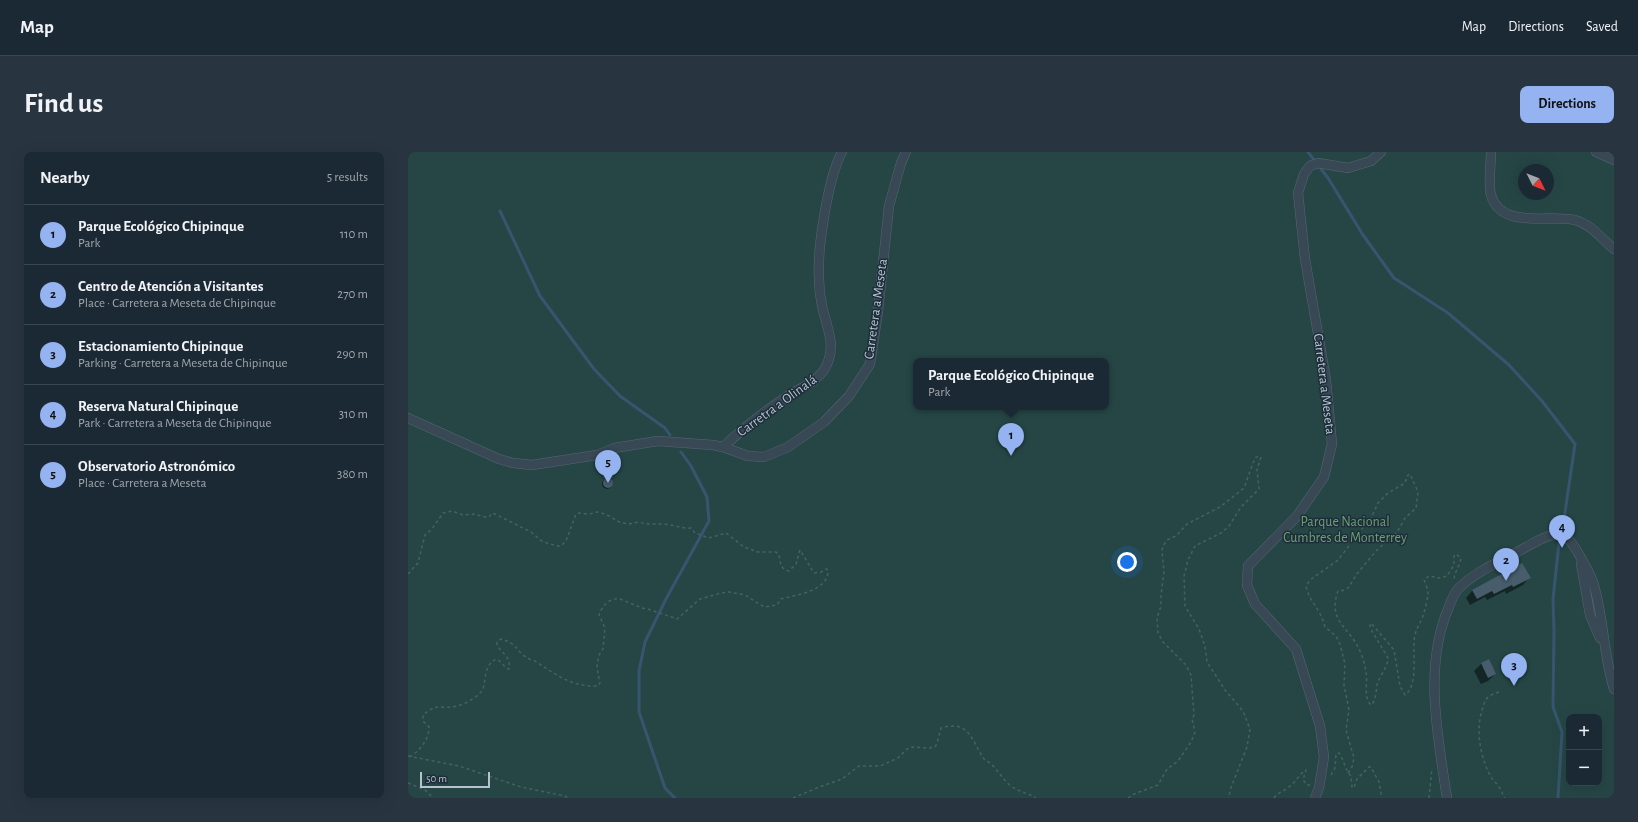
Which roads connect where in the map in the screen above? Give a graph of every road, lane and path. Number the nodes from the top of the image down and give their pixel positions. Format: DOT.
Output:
graph roads {
  1 [pos="842,152"];
  2 [pos="906,152"];
  3 [pos="1380,152"];
  4 [pos="1491,152"];
  5 [pos="1596,152"];
  6 [pos="1614,160"];
  7 [pos="1614,249"];
  8 [pos="408,418"];
  9 [pos="723,446"];
  10 [pos="408,574"];
  11 [pos="1458,590"];
  12 [pos="1614,689"];
  13 [pos="1499,692"];
  14 [pos="409,757"];
  15 [pos="1433,767"];
  16 [pos="1348,773"];
  17 [pos="408,783"];
  18 [pos="1320,784"];
  19 [pos="433,798"];
  20 [pos="568,798"];
  21 [pos="793,798"];
  22 [pos="1036,798"];
  23 [pos="1128,798"];
  24 [pos="1229,798"];
  25 [pos="1274,798"];
  26 [pos="1315,798"];
  27 [pos="1382,798"];
  28 [pos="1429,798"];
  29 [pos="1447,798"];
  30 [pos="1505,798"];
  1 -- 9 [label="street, Carretra a Olinalá"];
  2 -- 9 [label="street, Carretera a Meseta"];
  3 -- 18 [label="street, Carretera a Meseta"];
  4 -- 7 [label="street"];
  5 -- 6 [label="street"];
  8 -- 9 [label="street, Carretera a Meseta"];
  10 -- 14 [label="path"];
  11 -- 12 [label="street"];
  11 -- 16 [label="path"];
  11 -- 29 [label="street"];
  13 -- 30 [label="path"];
  14 -- 20 [label="path"];
  15 -- 28 [label="path"];
  16 -- 18 [label="path"];
  16 -- 27 [label="path"];
  17 -- 19 [label="path"];
  18 -- 25 [label="path"];
  18 -- 26 [label="street, Carretera a Meseta"];
  21 -- 22 [label="path"];
  23 -- 24 [label="path"];
}
